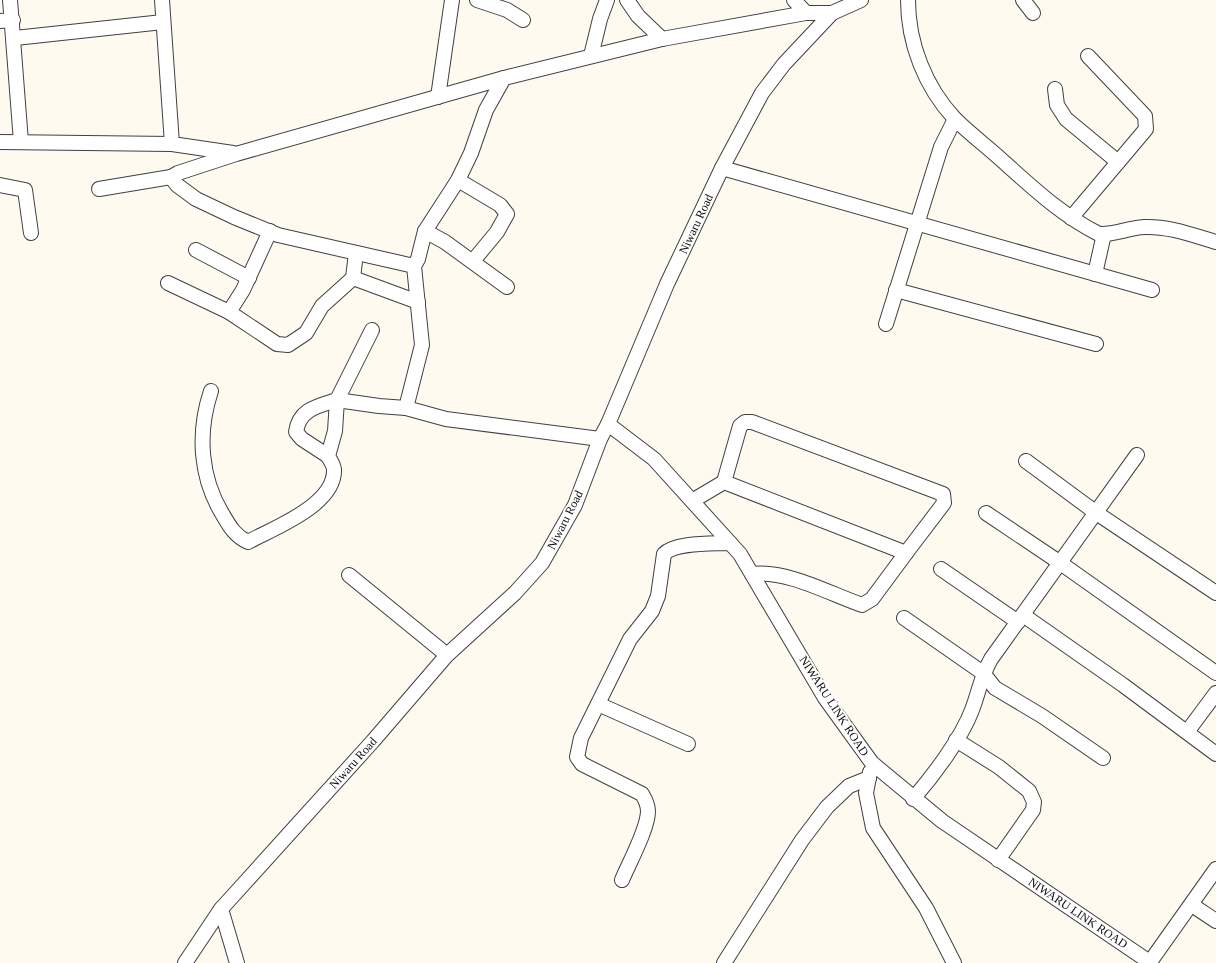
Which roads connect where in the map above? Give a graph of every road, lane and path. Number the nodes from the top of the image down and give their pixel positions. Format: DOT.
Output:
graph roads {
  1 [pos="10,0"];
  2 [pos="162,0"];
  3 [pos="452,0"];
  4 [pos="478,0"];
  5 [pos="607,0"];
  6 [pos="627,0"];
  7 [pos="794,0"];
  8 [pos="861,0"];
  9 [pos="908,0"];
  10 [pos="1023,0"];
  11 [pos="836,11"];
  12 [pos="806,13"];
  13 [pos="1033,13"];
  14 [pos="6,20"];
  15 [pos="523,20"];
  16 [pos="163,22"];
  17 [pos="14,38"];
  18 [pos="662,39"];
  19 [pos="591,56"];
  20 [pos="1088,56"];
  21 [pos="504,78"];
  22 [pos="1055,89"];
  23 [pos="438,97"];
  24 [pos="955,119"];
  25 [pos="0,142"];
  26 [pos="21,142"];
  27 [pos="172,144"];
  28 [pos="236,154"];
  29 [pos="1118,162"];
  30 [pos="722,168"];
  31 [pos="171,177"];
  32 [pos="458,180"];
  33 [pos="0,185"];
  34 [pos="100,189"];
  35 [pos="1071,218"];
  36 [pos="917,224"];
  37 [pos="425,230"];
  38 [pos="270,231"];
  39 [pos="31,233"];
  40 [pos="1104,234"];
  41 [pos="1216,242"];
  42 [pos="196,250"];
  43 [pos="356,253"];
  44 [pos="473,262"];
  45 [pos="414,266"];
  46 [pos="1095,274"];
  47 [pos="249,278"];
  48 [pos="353,278"];
  49 [pos="168,283"];
  50 [pos="506,287"];
  51 [pos="896,290"];
  52 [pos="1152,290"];
  53 [pos="418,302"];
  54 [pos="229,312"];
  55 [pos="886,324"];
  56 [pos="372,330"];
  57 [pos="1096,344"];
  58 [pos="210,391"];
  59 [pos="337,400"];
  60 [pos="406,408"];
  61 [pos="608,424"];
  62 [pos="600,439"];
  63 [pos="1137,454"];
  64 [pos="328,456"];
  65 [pos="1026,461"];
  66 [pos="724,482"];
  67 [pos="692,501"];
  68 [pos="1096,512"];
  69 [pos="986,513"];
  70 [pos="730,543"];
  71 [pos="906,553"];
  72 [pos="1059,562"];
  73 [pos="941,569"];
  74 [pos="752,574"];
  75 [pos="349,575"];
  76 [pos="1216,592"];
  77 [pos="904,618"];
  78 [pos="1021,618"];
  79 [pos="447,655"];
  80 [pos="1216,672"];
  81 [pos="983,673"];
  82 [pos="1216,693"];
  83 [pos="598,704"];
  84 [pos="1187,732"];
  85 [pos="956,740"];
  86 [pos="688,744"];
  87 [pos="1216,754"];
  88 [pos="1103,758"];
  89 [pos="872,764"];
  90 [pos="869,778"];
  91 [pos="913,799"];
  92 [pos="998,860"];
  93 [pos="1216,869"];
  94 [pos="622,880"];
  95 [pos="1192,905"];
  96 [pos="221,909"];
  97 [pos="1216,921"];
  98 [pos="185,963"];
  99 [pos="237,963"];
  100 [pos="724,963"];
  101 [pos="954,963"];
  102 [pos="1151,963"];
  1 -- 14 [label="street"];
  2 -- 16 [label="street"];
  3 -- 23 [label="street"];
  4 -- 15 [label="street"];
  5 -- 19 [label="street"];
  6 -- 18 [label="street"];
  7 -- 12 [label="street"];
  8 -- 11 [label="street"];
  9 -- 24 [label="street"];
  10 -- 13 [label="street"];
  11 -- 12 [label="street"];
  11 -- 30 [label="street, Niwaru Road"];
  12 -- 18 [label="street"];
  14 -- 17 [label="street"];
  16 -- 17 [label="street"];
  16 -- 27 [label="street"];
  17 -- 26 [label="street"];
  18 -- 19 [label="street"];
  19 -- 21 [label="street"];
  20 -- 29 [label="street"];
  21 -- 23 [label="street"];
  21 -- 32 [label="street"];
  22 -- 29 [label="street"];
  23 -- 28 [label="street"];
  24 -- 35 [label="street"];
  24 -- 36 [label="street"];
  25 -- 26 [label="street"];
  26 -- 27 [label="street"];
  27 -- 28 [label="street"];
  28 -- 31 [label="street"];
  29 -- 35 [label="street"];
  30 -- 36 [label="street"];
  30 -- 61 [label="street, Niwaru Road"];
  31 -- 34 [label="street"];
  31 -- 38 [label="street"];
  32 -- 37 [label="street"];
  32 -- 44 [label="street"];
  33 -- 39 [label="street"];
  35 -- 40 [label="street"];
  36 -- 46 [label="street"];
  36 -- 51 [label="street"];
  37 -- 44 [label="street"];
  37 -- 45 [label="street"];
  38 -- 43 [label="street"];
  38 -- 47 [label="street"];
  40 -- 41 [label="street"];
  40 -- 46 [label="street"];
  42 -- 47 [label="street"];
  43 -- 45 [label="street"];
  43 -- 48 [label="street"];
  44 -- 50 [label="street"];
  45 -- 53 [label="street"];
  46 -- 52 [label="street"];
  47 -- 54 [label="street"];
  48 -- 53 [label="street"];
  48 -- 54 [label="street"];
  49 -- 54 [label="street"];
  51 -- 55 [label="street"];
  51 -- 57 [label="street"];
  53 -- 60 [label="street"];
  56 -- 59 [label="street"];
  58 -- 64 [label="street"];
  59 -- 60 [label="street"];
  59 -- 64 [label="street"];
  59 -- 64 [label="street"];
  60 -- 62 [label="street"];
  61 -- 62 [label="street, Niwaru Road"];
  61 -- 67 [label="street, NIWARU LINK ROAD"];
  62 -- 79 [label="street, Niwaru Road"];
  63 -- 68 [label="street"];
  65 -- 68 [label="street"];
  66 -- 67 [label="street"];
  66 -- 71 [label="street"];
  66 -- 71 [label="street"];
  67 -- 70 [label="street, NIWARU LINK ROAD"];
  68 -- 72 [label="street"];
  68 -- 76 [label="street"];
  69 -- 72 [label="street"];
  70 -- 74 [label="street, NIWARU LINK ROAD"];
  70 -- 83 [label="street"];
  71 -- 74 [label="street"];
  72 -- 78 [label="street"];
  72 -- 80 [label="street"];
  73 -- 78 [label="street"];
  74 -- 89 [label="street, NIWARU LINK ROAD"];
  75 -- 79 [label="street"];
  77 -- 81 [label="street"];
  78 -- 81 [label="street"];
  78 -- 84 [label="street"];
  79 -- 96 [label="street, Niwaru Road"];
  81 -- 85 [label="street"];
  81 -- 88 [label="street"];
  82 -- 84 [label="street"];
  83 -- 86 [label="street"];
  83 -- 94 [label="street"];
  84 -- 87 [label="street"];
  85 -- 91 [label="street"];
  85 -- 92 [label="street"];
  89 -- 90 [label="street"];
  89 -- 91 [label="street, NIWARU LINK ROAD"];
  90 -- 100 [label="street"];
  90 -- 101 [label="street"];
  91 -- 92 [label="street, NIWARU LINK ROAD"];
  92 -- 102 [label="street, NIWARU LINK ROAD"];
  93 -- 95 [label="street"];
  95 -- 97 [label="street"];
  95 -- 102 [label="street"];
  96 -- 98 [label="street, Niwaru Road"];
  96 -- 99 [label="street"];
}
